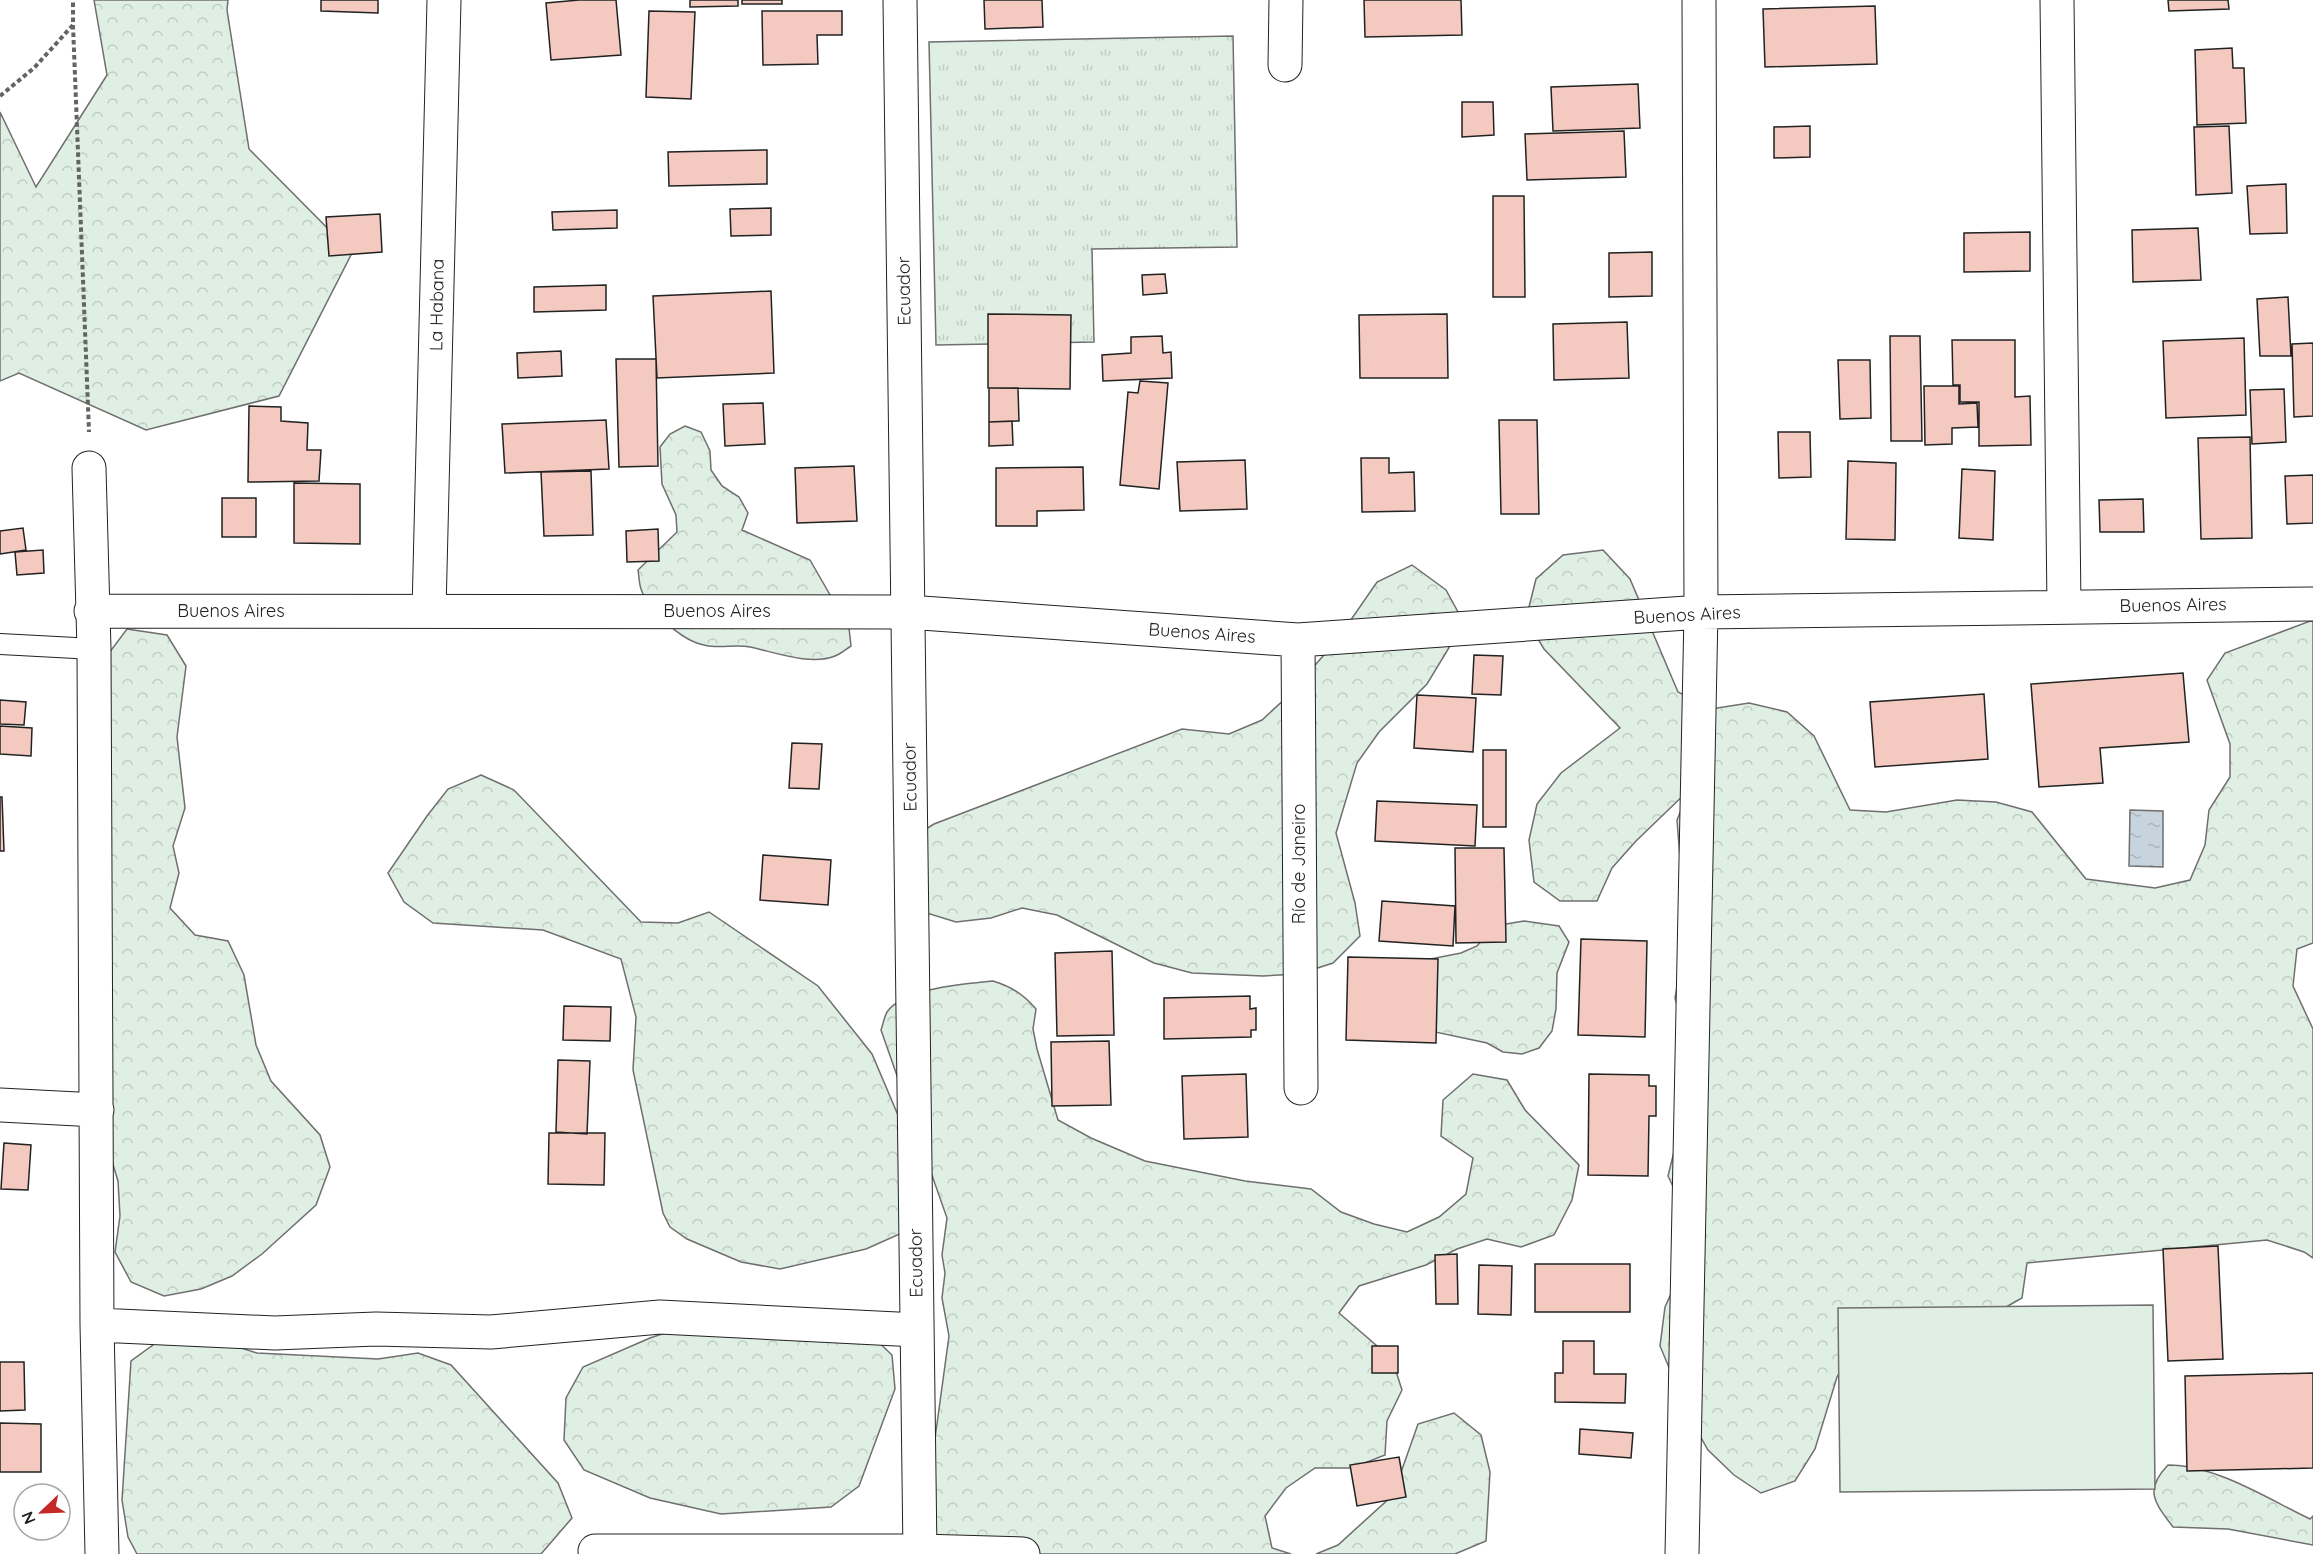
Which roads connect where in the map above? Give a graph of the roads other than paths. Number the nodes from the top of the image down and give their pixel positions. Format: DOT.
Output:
graph roads {
  1 [pos="444,0"];
  2 [pos="900,0"];
  3 [pos="1286,0"];
  4 [pos="1699,0"];
  5 [pos="2057,0"];
  6 [pos="1285,64"];
  7 [pos="89,468"];
  8 [pos="2313,604"];
  9 [pos="2064,607"];
  10 [pos="91,611"];
  11 [pos="429,611"];
  12 [pos="908,612"];
  13 [pos="1701,612"];
  14 [pos="1298,640"];
  15 [pos="0,644"];
  16 [pos="94,648"];
  17 [pos="1301,1088"];
  18 [pos="0,1105"];
  19 [pos="97,1110"];
  20 [pos="97,1325"];
  21 [pos="917,1329"];
  22 [pos="595,1551"];
  23 [pos="920,1552"];
  24 [pos="102,1554"];
  25 [pos="1023,1554"];
  26 [pos="1682,1554"];
  1 -- 11 [label="street, La Habana"];
  2 -- 12 [label="street, Ecuador"];
  3 -- 6 [label="street"];
  4 -- 13 [label="street"];
  5 -- 9 [label="street"];
  7 -- 10 [label="street"];
  8 -- 9 [label="street, Buenos Aires"];
  9 -- 13 [label="street, Buenos Aires"];
  10 -- 11 [label="street, Buenos Aires"];
  10 -- 16 [label="street"];
  11 -- 12 [label="street, Buenos Aires"];
  12 -- 14 [label="street, Buenos Aires"];
  12 -- 21 [label="street, Ecuador"];
  13 -- 14 [label="street, Buenos Aires"];
  13 -- 26 [label="street"];
  14 -- 17 [label="street, Río de Janeiro"];
  15 -- 16 [label="lane"];
  16 -- 19 [label="street"];
  18 -- 19 [label="street"];
  19 -- 20 [label="street"];
  20 -- 21 [label="street"];
  20 -- 24 [label="street"];
  21 -- 23 [label="street, Ecuador"];
  22 -- 23 [label="street"];
  23 -- 25 [label="street"];
}
